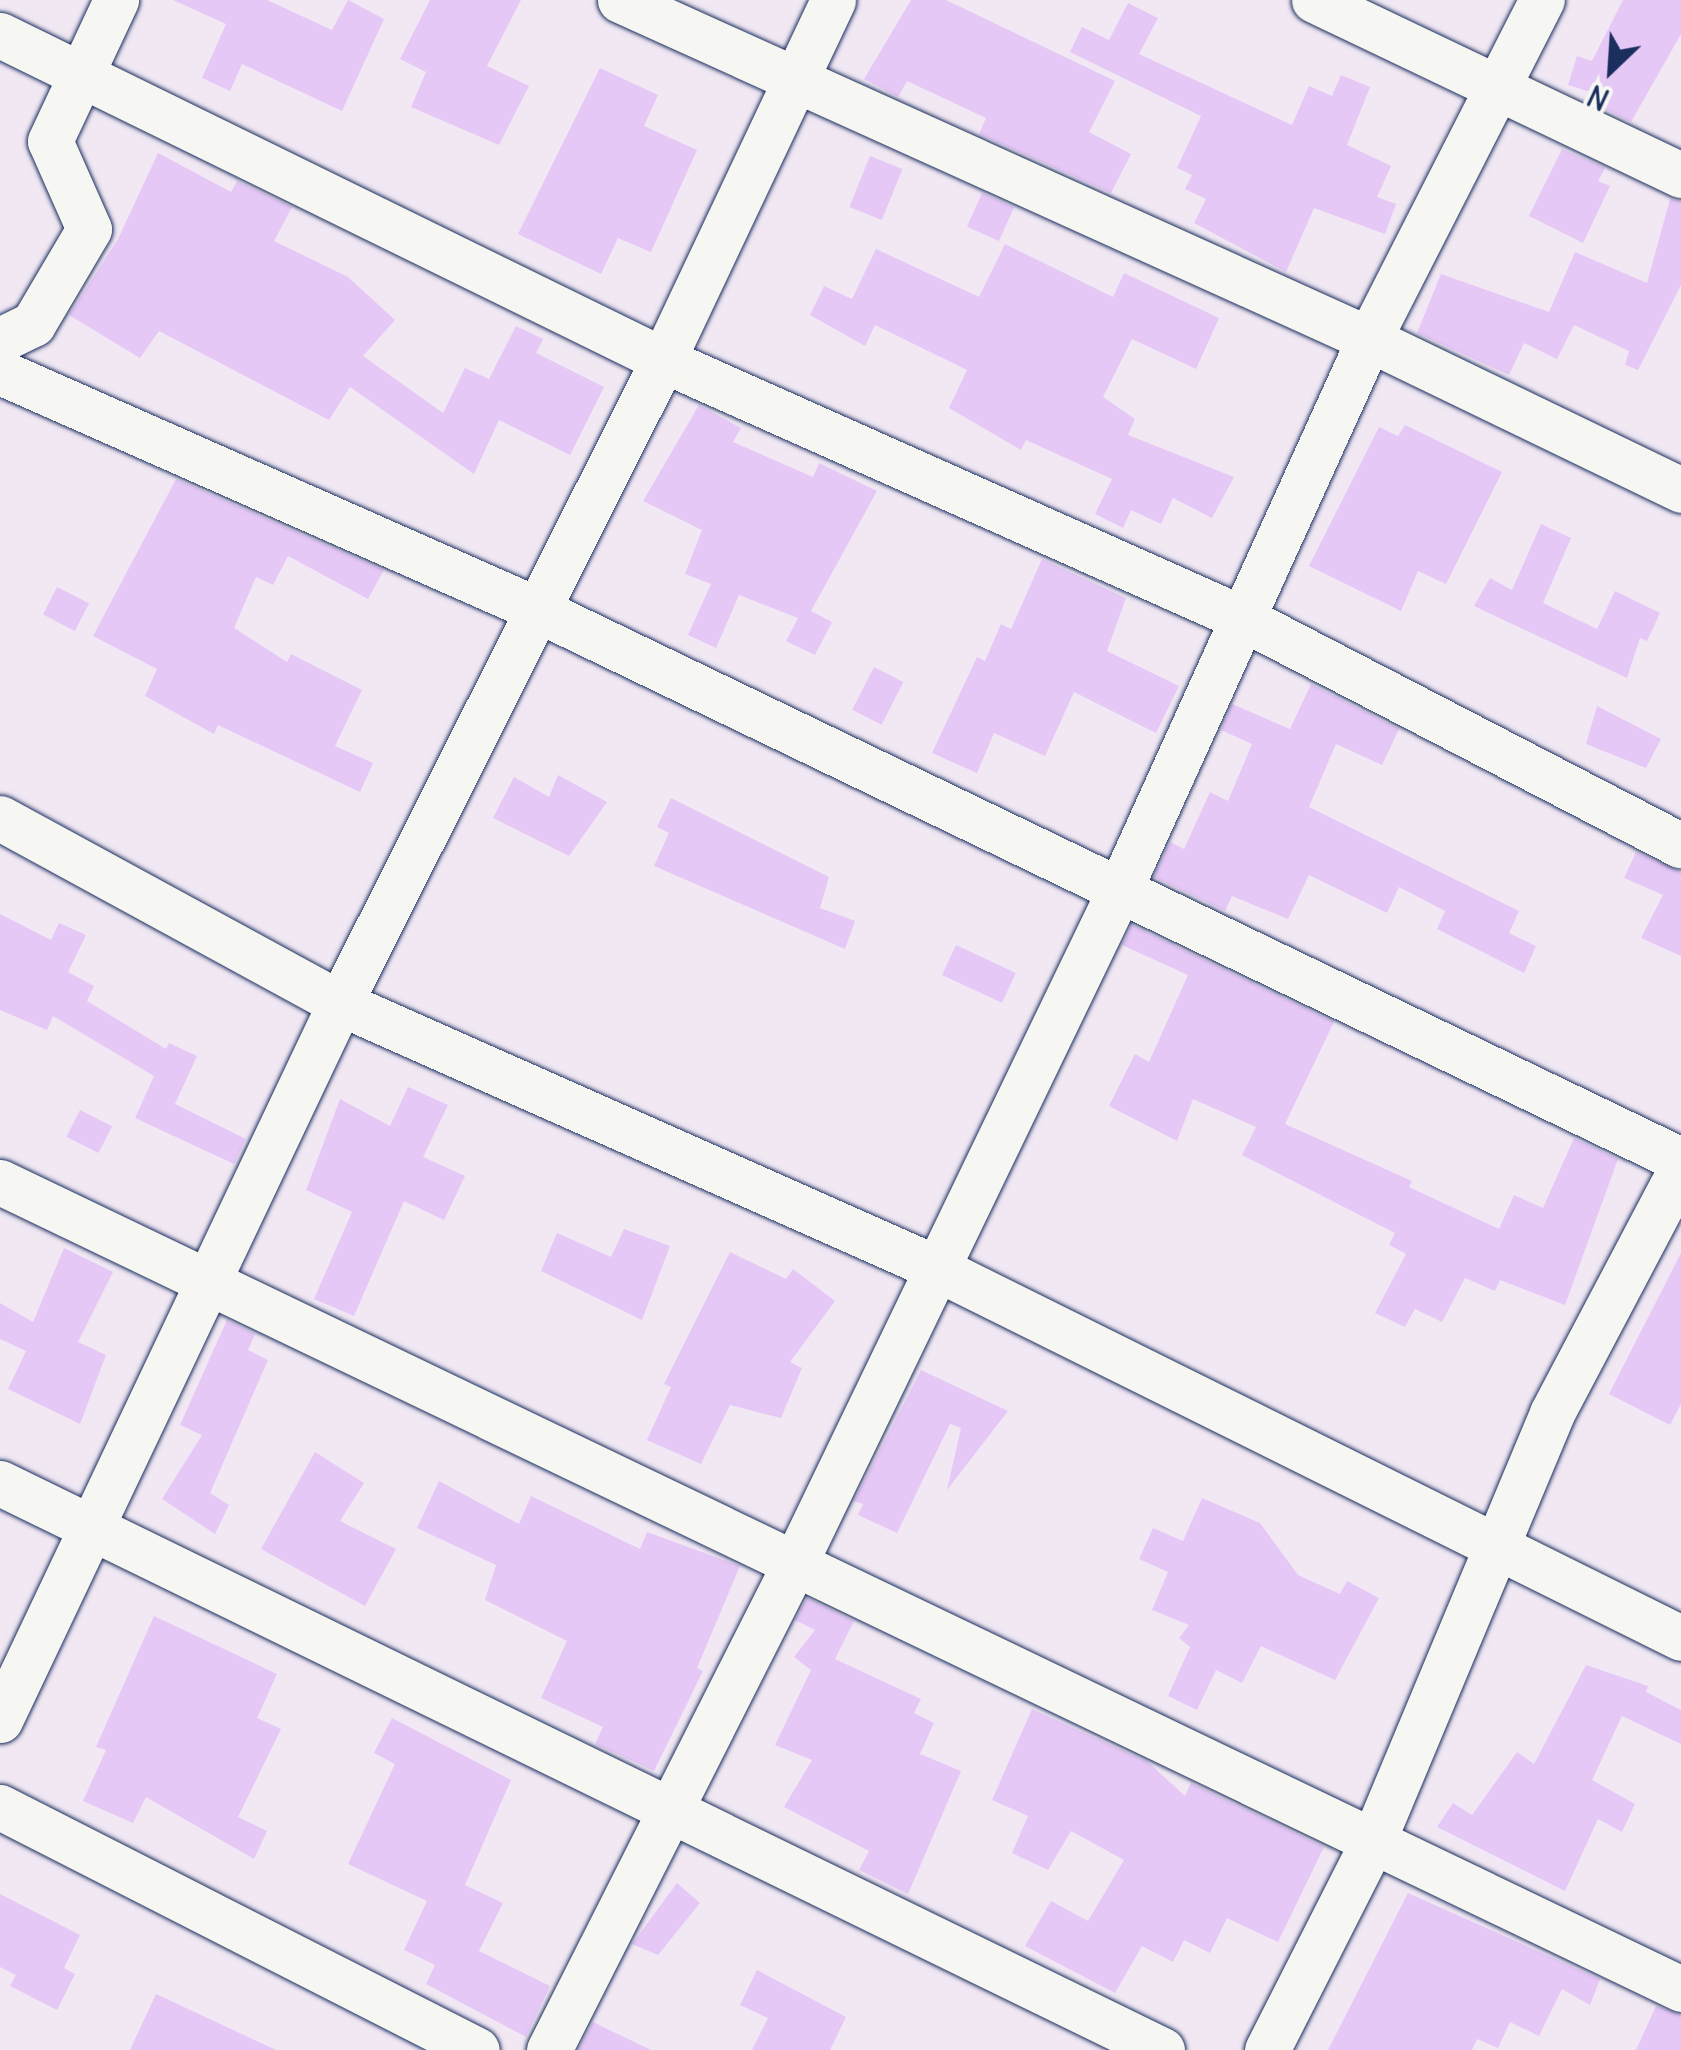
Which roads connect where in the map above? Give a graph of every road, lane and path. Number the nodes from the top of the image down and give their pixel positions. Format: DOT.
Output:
graph roads {
  1 [pos="116,0"];
  2 [pos="620,0"];
  3 [pos="834,0"];
  4 [pos="1314,0"];
  5 [pos="1542,0"];
  6 [pos="0,36"];
  7 [pos="80,74"];
  8 [pos="791,82"];
  9 [pos="1495,84"];
  10 [pos="1681,175"];
  11 [pos="1369,339"];
  12 [pos="0,340"];
  13 [pos="663,360"];
  14 [pos="0,372"];
  15 [pos="1681,490"];
  16 [pos="536,609"];
  17 [pos="1244,619"];
  18 [pos="0,818"];
  19 [pos="1681,846"];
  20 [pos="1118,891"];
  21 [pos="340,1003"];
  22 [pos="1681,1160"];
  23 [pos="1681,1168"];
  24 [pos="0,1182"];
  25 [pos="932,1266"];
  26 [pos="213,1283"];
  27 [pos="0,1483"];
  28 [pos="86,1527"];
  29 [pos="1495,1550"];
  30 [pos="796,1561"];
  31 [pos="1681,1638"];
  32 [pos="0,1720"];
  33 [pos="0,1808"];
  34 [pos="664,1810"];
  35 [pos="1374,1838"];
  36 [pos="1681,1989"];
  37 [pos="477,2050"];
  38 [pos="549,2050"];
  39 [pos="1162,2050"];
  40 [pos="1267,2050"];
  1 -- 7 [label="street"];
  2 -- 8 [label="street"];
  3 -- 8 [label="street"];
  4 -- 9 [label="street"];
  5 -- 9 [label="street"];
  6 -- 7 [label="street"];
  7 -- 12 [label="street"];
  7 -- 13 [label="street"];
  8 -- 11 [label="street"];
  8 -- 13 [label="street"];
  9 -- 10 [label="street"];
  9 -- 11 [label="street"];
  11 -- 15 [label="street"];
  11 -- 17 [label="street"];
  13 -- 16 [label="street"];
  13 -- 17 [label="street"];
  14 -- 16 [label="street"];
  16 -- 20 [label="street"];
  16 -- 21 [label="street"];
  17 -- 19 [label="street"];
  17 -- 20 [label="street"];
  18 -- 21 [label="street"];
  20 -- 22 [label="street"];
  20 -- 25 [label="street"];
  21 -- 25 [label="street"];
  21 -- 26 [label="street"];
  23 -- 29 [label="street"];
  24 -- 26 [label="street"];
  25 -- 29 [label="street"];
  25 -- 30 [label="street"];
  26 -- 28 [label="street"];
  26 -- 30 [label="street"];
  27 -- 28 [label="street"];
  28 -- 32 [label="street"];
  28 -- 34 [label="street"];
  29 -- 31 [label="street"];
  29 -- 35 [label="street"];
  30 -- 34 [label="street"];
  30 -- 35 [label="street"];
  33 -- 37 [label="street"];
  34 -- 38 [label="street"];
  34 -- 39 [label="street"];
  35 -- 36 [label="street"];
  35 -- 40 [label="street"];
}
